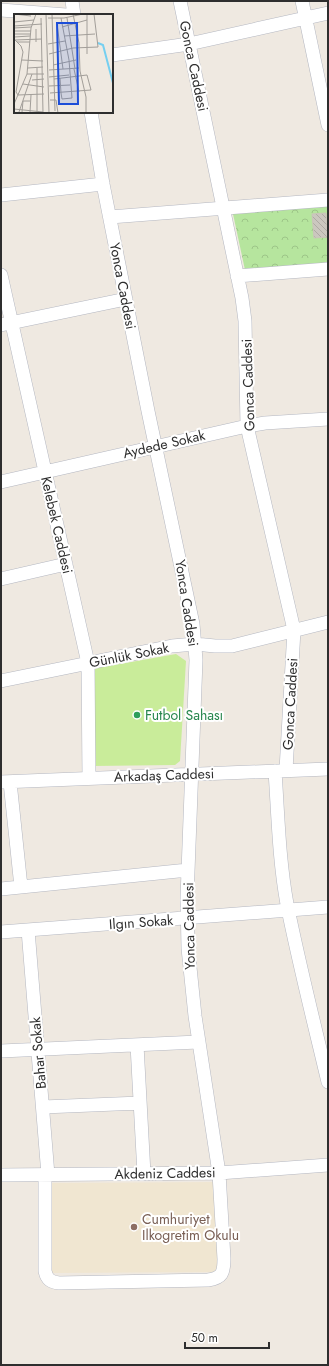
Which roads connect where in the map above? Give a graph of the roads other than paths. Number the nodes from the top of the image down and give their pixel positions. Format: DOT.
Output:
graph roads {
  1 [pos="72,1"];
  2 [pos="180,1"];
  3 [pos="302,1"];
  4 [pos="1,10"];
  5 [pos="328,13"];
  6 [pos="53,14"];
  7 [pos="74,14"];
  8 [pos="306,19"];
  9 [pos="189,44"];
  10 [pos="113,55"];
  11 [pos="91,113"];
  12 [pos="328,125"];
  13 [pos="103,184"];
  14 [pos="1,195"];
  15 [pos="328,200"];
  16 [pos="223,208"];
  17 [pos="110,217"];
  18 [pos="328,269"];
  19 [pos="1,275"];
  20 [pos="237,276"];
  21 [pos="126,299"];
  22 [pos="6,324"];
  23 [pos="328,418"];
  24 [pos="247,426"];
  25 [pos="156,446"];
  26 [pos="45,472"];
  27 [pos="1,482"];
  28 [pos="66,564"];
  29 [pos="1,579"];
  30 [pos="328,622"];
  31 [pos="294,630"];
  32 [pos="195,644"];
  33 [pos="88,663"];
  34 [pos="1,681"];
  35 [pos="328,769"];
  36 [pos="281,771"];
  37 [pos="192,773"];
  38 [pos="89,778"];
  39 [pos="6,782"];
  40 [pos="188,870"];
  41 [pos="21,887"];
  42 [pos="1,889"];
  43 [pos="328,907"];
  44 [pos="289,910"];
  45 [pos="188,918"];
  46 [pos="28,930"];
  47 [pos="1,932"];
  48 [pos="198,1042"];
  49 [pos="137,1044"];
  50 [pos="38,1050"];
  51 [pos="1,1051"];
  52 [pos="328,1082"];
  53 [pos="140,1103"];
  54 [pos="43,1108"];
  55 [pos="328,1165"];
  56 [pos="219,1173"];
  57 [pos="144,1174"];
  58 [pos="1,1175"];
  59 [pos="47,1175"];
  1 -- 7 [label="street"];
  2 -- 9 [label="street, Gonca Caddesi"];
  3 -- 8 [label="street"];
  4 -- 6 [label="street"];
  5 -- 8 [label="street"];
  8 -- 9 [label="street"];
  8 -- 12 [label="street"];
  9 -- 10 [label="street"];
  9 -- 16 [label="street, Gonca Caddesi"];
  11 -- 13 [label="street, Yonca Caddesi"];
  13 -- 14 [label="street"];
  13 -- 17 [label="street, Yonca Caddesi"];
  15 -- 16 [label="street"];
  16 -- 17 [label="street"];
  16 -- 20 [label="street, Gonca Caddesi"];
  17 -- 21 [label="street, Yonca Caddesi"];
  18 -- 20 [label="street"];
  19 -- 22 [label="street, Kelebek Caddesi"];
  20 -- 24 [label="street, Gonca Caddesi"];
  21 -- 22 [label="street"];
  21 -- 25 [label="street, Yonca Caddesi"];
  22 -- 26 [label="street, Kelebek Caddesi"];
  23 -- 24 [label="street, Aydede Sokak"];
  24 -- 25 [label="street, Aydede Sokak"];
  24 -- 31 [label="street, Gonca Caddesi"];
  25 -- 26 [label="street, Aydede Sokak"];
  25 -- 32 [label="street, Yonca Caddesi"];
  26 -- 27 [label="street, Aydede Sokak"];
  26 -- 28 [label="street, Kelebek Caddesi"];
  28 -- 29 [label="street"];
  28 -- 33 [label="street, Kelebek Caddesi"];
  30 -- 31 [label="street, Günlük Sokak"];
  31 -- 32 [label="street, Günlük Sokak"];
  31 -- 36 [label="street, Gonca Caddesi"];
  32 -- 33 [label="street, Günlük Sokak"];
  32 -- 37 [label="street, Yonca Caddesi"];
  33 -- 34 [label="street, Günlük Sokak"];
  33 -- 38 [label="street, Kelebek Caddesi"];
  35 -- 36 [label="street, Arkadaş Caddesi"];
  36 -- 37 [label="street, Arkadaş Caddesi"];
  36 -- 44 [label="street, Gonca Caddesi"];
  37 -- 38 [label="street, Arkadaş Caddesi"];
  37 -- 40 [label="street, Yonca Caddesi"];
  38 -- 39 [label="street, Arkadaş Caddesi"];
  39 -- 41 [label="street"];
  40 -- 41 [label="street"];
  40 -- 45 [label="street, Yonca Caddesi"];
  41 -- 42 [label="street"];
  43 -- 44 [label="street, Ilgın Sokak"];
  44 -- 45 [label="street, Ilgın Sokak"];
  44 -- 52 [label="street, Gonca Caddesi"];
  45 -- 46 [label="street, Ilgın Sokak"];
  45 -- 48 [label="street, Yonca Caddesi"];
  46 -- 47 [label="street, Ilgın Sokak"];
  46 -- 50 [label="street, Bahar Sokak"];
  48 -- 49 [label="street"];
  48 -- 56 [label="street, Yonca Caddesi"];
  49 -- 50 [label="street"];
  49 -- 53 [label="street"];
  50 -- 51 [label="street"];
  50 -- 54 [label="street, Bahar Sokak"];
  53 -- 54 [label="street"];
  53 -- 57 [label="street"];
  54 -- 59 [label="street, Bahar Sokak"];
  55 -- 56 [label="street, Akdeniz Caddesi"];
  56 -- 57 [label="street, Akdeniz Caddesi"];
  56 -- 59 [label="street, Bahar Sokak"];
  57 -- 59 [label="street, Akdeniz Caddesi"];
  58 -- 59 [label="street, Akdeniz Caddesi"];
}
